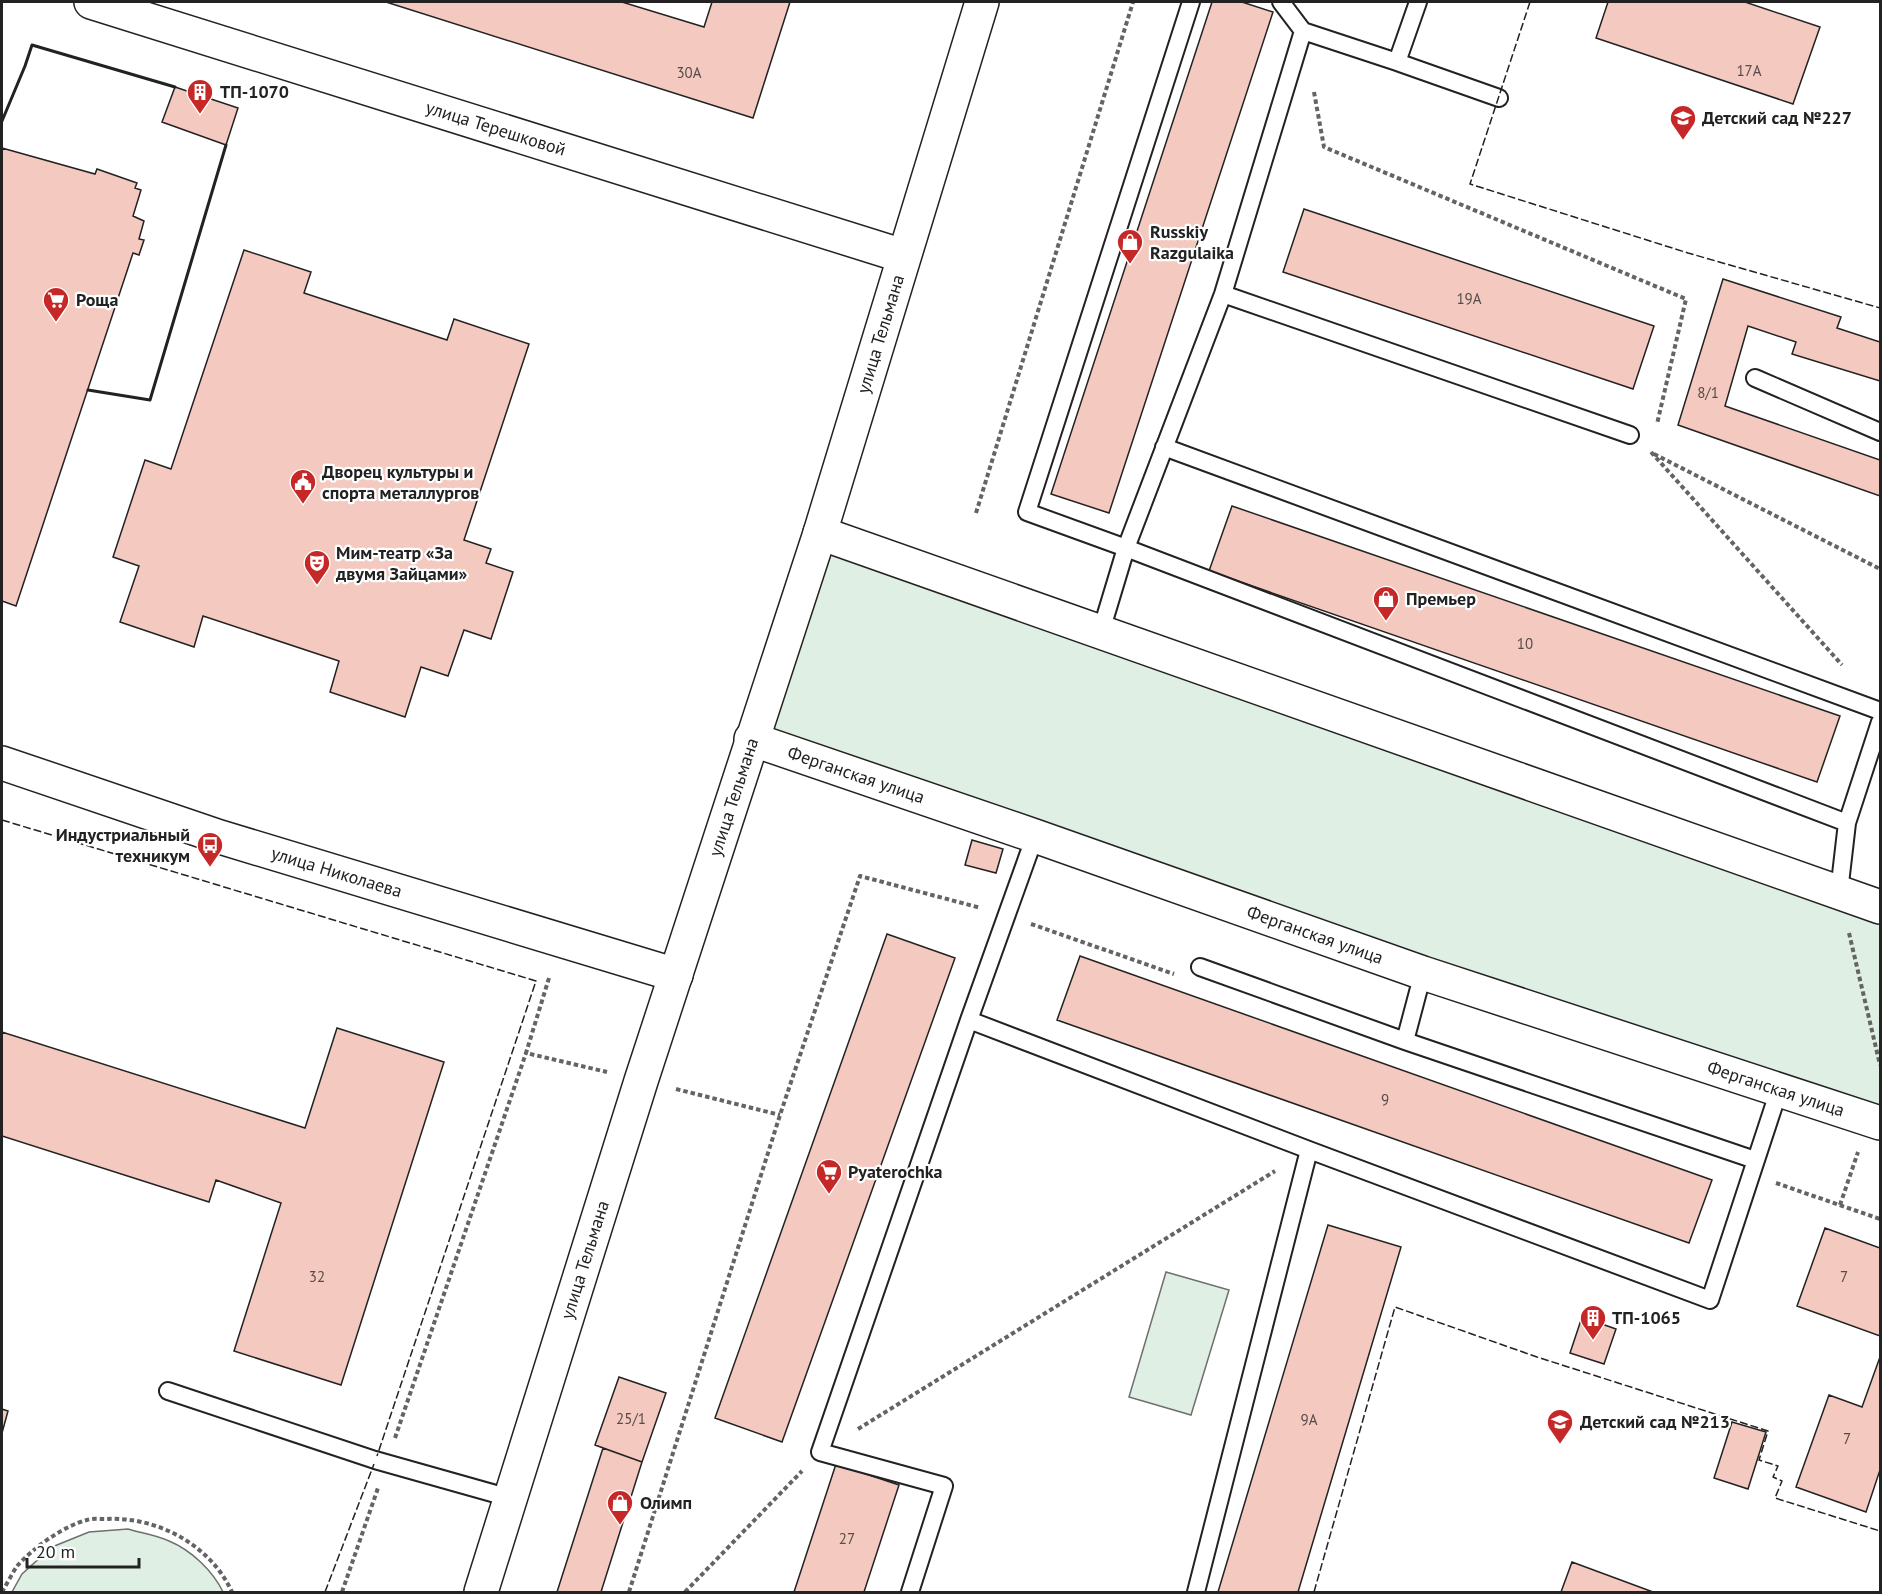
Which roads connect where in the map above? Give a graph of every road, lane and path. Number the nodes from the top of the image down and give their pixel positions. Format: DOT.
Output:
graph roads {
  1 [pos="91,2"];
  2 [pos="982,2"];
  3 [pos="1133,2"];
  4 [pos="1191,2"];
  5 [pos="1281,2"];
  6 [pos="1418,2"];
  7 [pos="1303,31"];
  8 [pos="1396,62"];
  9 [pos="1314,89"];
  10 [pos="1499,99"];
  11 [pos="903,256"];
  12 [pos="1223,294"];
  13 [pos="1755,378"];
  14 [pos="1656,430"];
  15 [pos="1881,432"];
  16 [pos="1630,435"];
  17 [pos="1653,441"];
  18 [pos="1164,447"];
  19 [pos="1651,452"];
  20 [pos="976,513"];
  21 [pos="820,533"];
  22 [pos="1126,548"];
  23 [pos="1881,569"];
  24 [pos="1101,631"];
  25 [pos="1849,673"];
  26 [pos="1881,711"];
  27 [pos="1881,722"];
  28 [pos="751,739"];
  29 [pos="2,763"];
  30 [pos="1846,823"];
  31 [pos="1035,836"];
  32 [pos="860,876"];
  33 [pos="1839,892"];
  34 [pos="1881,907"];
  35 [pos="1200,967"];
  36 [pos="1423,973"];
  37 [pos="676,975"];
  38 [pos="969,1020"];
  39 [pos="1405,1041"];
  40 [pos="526,1053"];
  41 [pos="1881,1065"];
  42 [pos="1779,1090"];
  43 [pos="1881,1123"];
  44 [pos="1309,1150"];
  45 [pos="1755,1160"];
  46 [pos="168,1391"];
  47 [pos="820,1452"];
  48 [pos="386,1463"];
  49 [pos="510,1498"];
  50 [pos="2,1593"];
  51 [pos="232,1593"];
  52 [pos="342,1593"];
  53 [pos="481,1593"];
  54 [pos="629,1593"];
  55 [pos="685,1593"];
  56 [pos="910,1593"];
  57 [pos="1197,1593"];
  1 -- 11 [label="street, улица Терешковой"];
  2 -- 11 [label="street, улица Тельмана"];
  3 -- 20 [label="path"];
  4 -- 22 [label="lane"];
  5 -- 7 [label="lane"];
  6 -- 8 [label="lane"];
  7 -- 8 [label="lane"];
  7 -- 12 [label="lane"];
  8 -- 10 [label="lane"];
  9 -- 14 [label="path"];
  11 -- 21 [label="street, улица Тельмана"];
  12 -- 16 [label="lane"];
  12 -- 18 [label="lane"];
  13 -- 15 [label="lane"];
  16 -- 19 [label="path"];
  17 -- 19 [label="path"];
  18 -- 22 [label="lane"];
  18 -- 26 [label="lane"];
  19 -- 23 [label="path"];
  19 -- 25 [label="path"];
  21 -- 24 [label="street"];
  21 -- 28 [label="street, улица Тельмана"];
  22 -- 24 [label="lane"];
  22 -- 30 [label="lane"];
  24 -- 33 [label="street"];
  27 -- 30 [label="lane"];
  28 -- 31 [label="street, Ферганская улица"];
  28 -- 37 [label="street, улица Тельмана"];
  29 -- 37 [label="street, улица Николаева"];
  30 -- 33 [label="lane"];
  31 -- 36 [label="street, Ферганская улица"];
  31 -- 38 [label="lane"];
  32 -- 54 [label="path"];
  33 -- 34 [label="street"];
  33 -- 41 [label="path"];
  35 -- 39 [label="lane"];
  36 -- 39 [label="lane"];
  36 -- 42 [label="street, Ферганская улица"];
  37 -- 49 [label="street, улица Тельмана"];
  38 -- 44 [label="lane"];
  38 -- 47 [label="lane"];
  39 -- 45 [label="lane"];
  40 -- 48 [label="path"];
  42 -- 43 [label="street, Ферганская улица"];
  42 -- 45 [label="lane"];
  44 -- 45 [label="lane"];
  44 -- 47 [label="path"];
  44 -- 57 [label="lane"];
  46 -- 48 [label="lane"];
  47 -- 55 [label="path"];
  47 -- 56 [label="lane"];
  48 -- 49 [label="lane"];
  48 -- 52 [label="path"];
  49 -- 53 [label="street, улица Тельмана"];
  50 -- 51 [label="path"];
}
